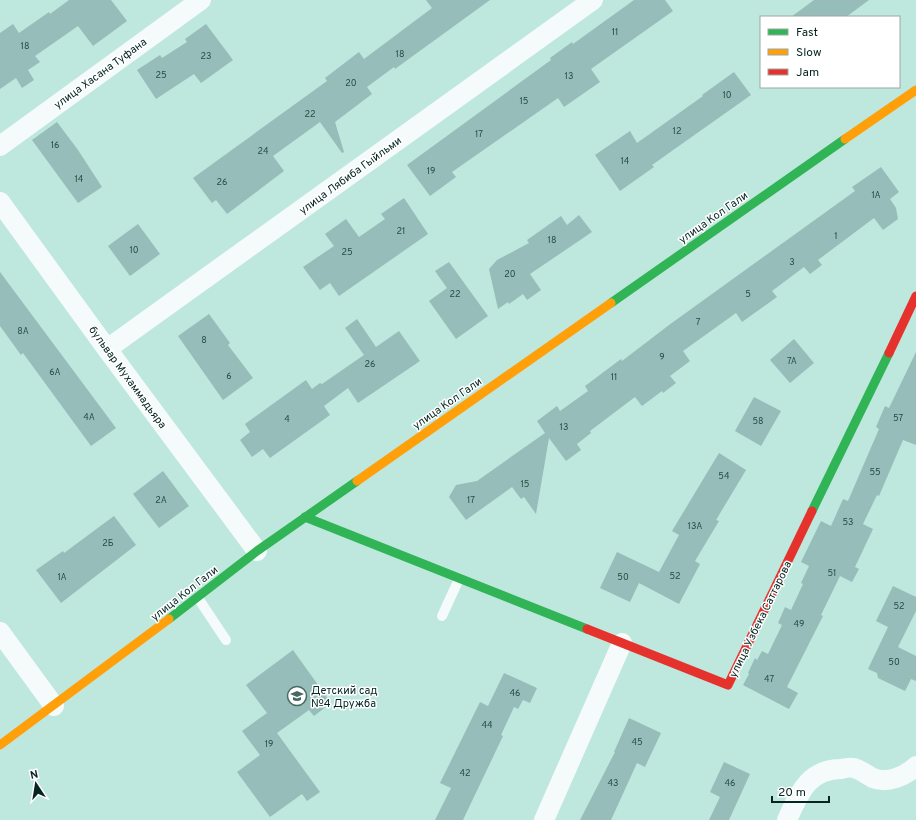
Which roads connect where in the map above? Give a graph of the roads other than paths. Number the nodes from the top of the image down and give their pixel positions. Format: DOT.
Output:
graph roads {
  1 [pos="201,0"];
  2 [pos="592,0"];
  3 [pos="916,90"];
  4 [pos="0,146"];
  5 [pos="0,202"];
  6 [pos="916,296"];
  7 [pos="107,349"];
  8 [pos="305,517"];
  9 [pos="257,551"];
  10 [pos="459,579"];
  11 [pos="198,598"];
  12 [pos="442,616"];
  13 [pos="0,632"];
  14 [pos="226,640"];
  15 [pos="622,643"];
  16 [pos="54,706"];
  17 [pos="0,745"];
  18 [pos="916,766"];
  19 [pos="544,820"];
  20 [pos="787,820"];
  1 -- 4 [label="street, улица Хасана Туфана"];
  2 -- 7 [label="street, улица Лябиба Гыйльми"];
  3 -- 8 [label="street, улица Кол Гали"];
  5 -- 7 [label="street, бульвар Мухаммадьяра"];
  6 -- 15 [label="street, улица Узбека Саттарова"];
  7 -- 9 [label="street, бульвар Мухаммадьяра"];
  8 -- 9 [label="street, улица Кол Гали"];
  8 -- 10 [label="street"];
  9 -- 11 [label="street, улица Кол Гали"];
  10 -- 12 [label="lane"];
  10 -- 15 [label="street"];
  11 -- 14 [label="lane"];
  11 -- 16 [label="street, улица Кол Гали"];
  13 -- 16 [label="street"];
  15 -- 19 [label="street"];
  16 -- 17 [label="street, улица Кол Гали"];
  18 -- 20 [label="street"];
}
